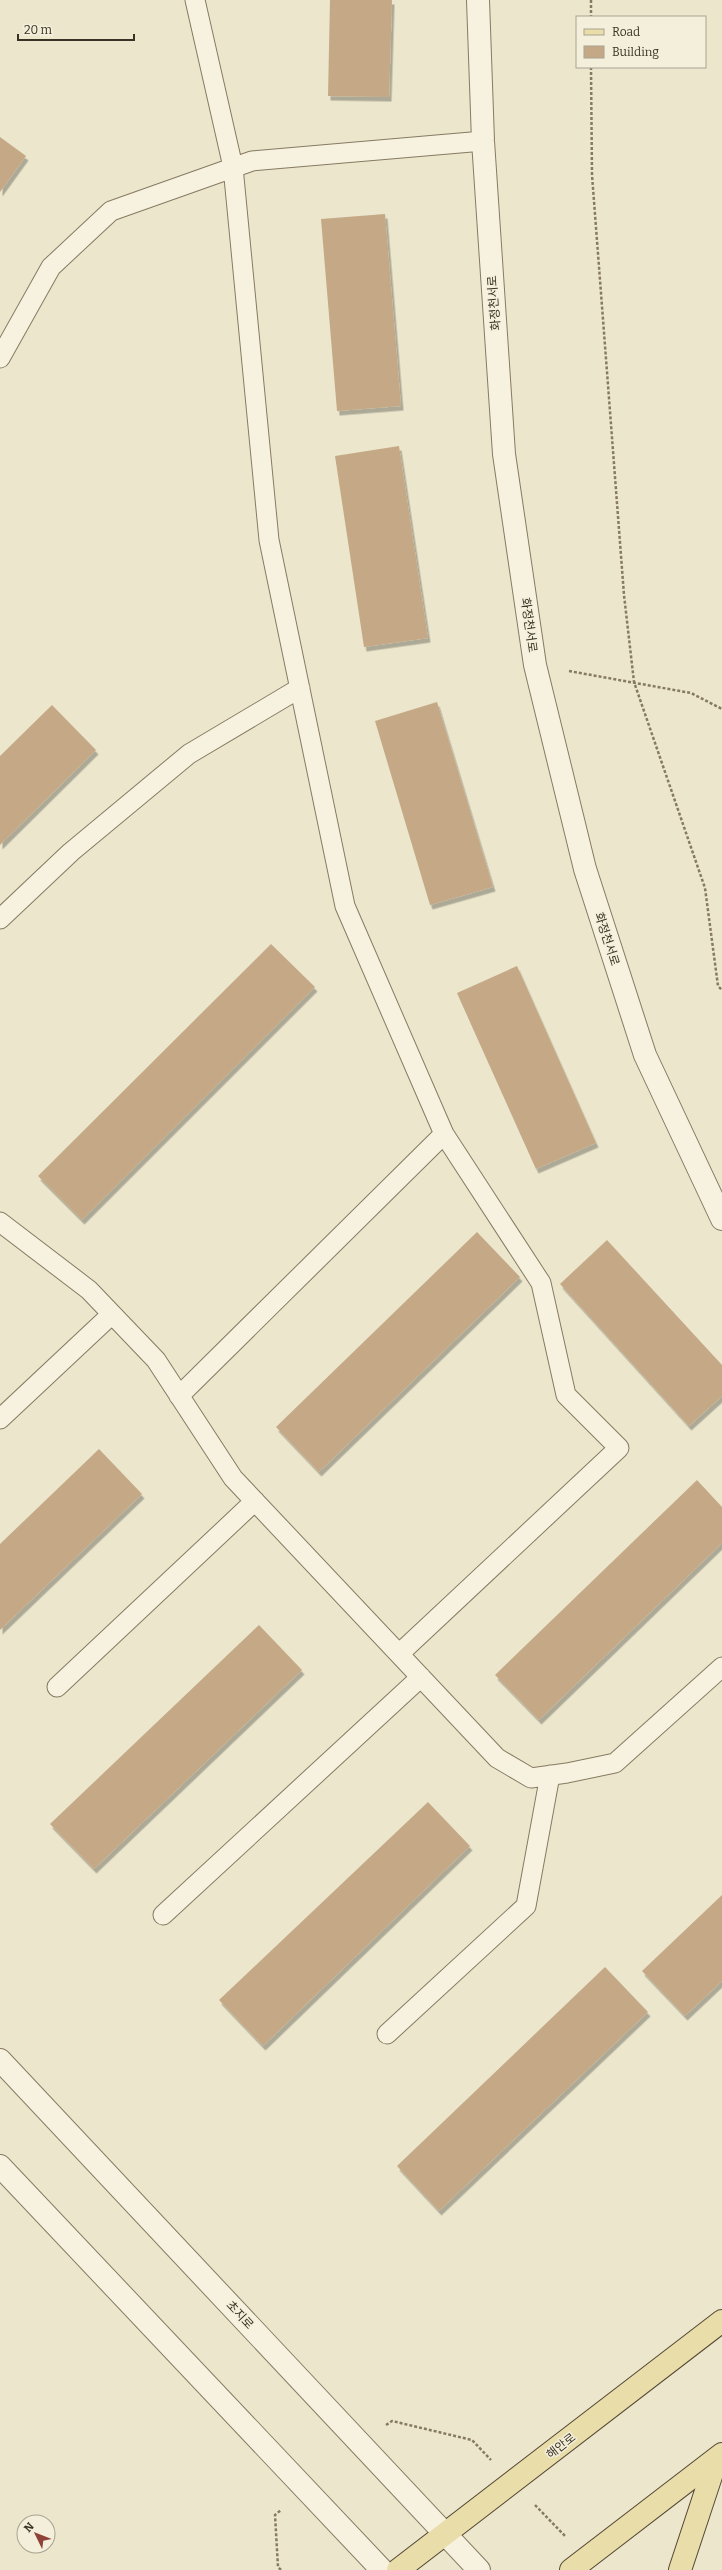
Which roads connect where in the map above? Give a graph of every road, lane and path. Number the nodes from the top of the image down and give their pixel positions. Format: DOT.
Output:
graph roads {
  1 [pos="195,0"];
  2 [pos="478,0"];
  3 [pos="591,0"];
  4 [pos="591,16"];
  5 [pos="591,68"];
  6 [pos="483,141"];
  7 [pos="232,168"];
  8 [pos="0,358"];
  9 [pos="535,665"];
  10 [pos="634,682"];
  11 [pos="300,688"];
  12 [pos="722,709"];
  13 [pos="0,919"];
  14 [pos="722,990"];
  15 [pos="444,1134"];
  16 [pos="722,1219"];
  17 [pos="0,1222"];
  18 [pos="112,1314"];
  19 [pos="179,1396"];
  20 [pos="0,1419"];
  21 [pos="255,1501"];
  22 [pos="399,1654"];
  23 [pos="722,1667"];
  24 [pos="421,1677"];
  25 [pos="57,1688"];
  26 [pos="550,1775"];
  27 [pos="163,1915"];
  28 [pos="387,2034"];
  29 [pos="0,2060"];
  30 [pos="0,2166"];
  31 [pos="722,2321"];
  32 [pos="720,2456"];
  33 [pos="276,2515"];
  34 [pos="446,2535"];
  35 [pos="281,2570"];
  36 [pos="382,2570"];
  37 [pos="398,2570"];
  38 [pos="479,2570"];
  39 [pos="572,2570"];
  40 [pos="680,2570"];
  1 -- 7 [label="lane"];
  2 -- 6 [label="street, 화정천서로"];
  3 -- 4 [label="path"];
  5 -- 10 [label="path"];
  6 -- 7 [label="lane"];
  6 -- 9 [label="street, 화정천서로"];
  7 -- 8 [label="lane"];
  7 -- 11 [label="lane"];
  9 -- 10 [label="path"];
  9 -- 16 [label="street, 화정천서로"];
  10 -- 12 [label="path"];
  10 -- 14 [label="path"];
  11 -- 13 [label="lane"];
  11 -- 15 [label="lane"];
  15 -- 19 [label="lane"];
  15 -- 22 [label="lane"];
  17 -- 18 [label="lane"];
  18 -- 19 [label="lane"];
  18 -- 20 [label="lane"];
  19 -- 21 [label="lane"];
  21 -- 22 [label="lane"];
  21 -- 25 [label="lane"];
  22 -- 24 [label="lane"];
  23 -- 26 [label="lane"];
  24 -- 26 [label="lane"];
  24 -- 27 [label="lane"];
  26 -- 28 [label="lane"];
  29 -- 34 [label="street, 초지로"];
  30 -- 36 [label="street"];
  31 -- 34 [label="main road, 해안로"];
  32 -- 39 [label="main road"];
  32 -- 40 [label="main road"];
  33 -- 35 [label="path"];
  34 -- 37 [label="main road, 해안로"];
  34 -- 38 [label="street, 초지로"];
}
